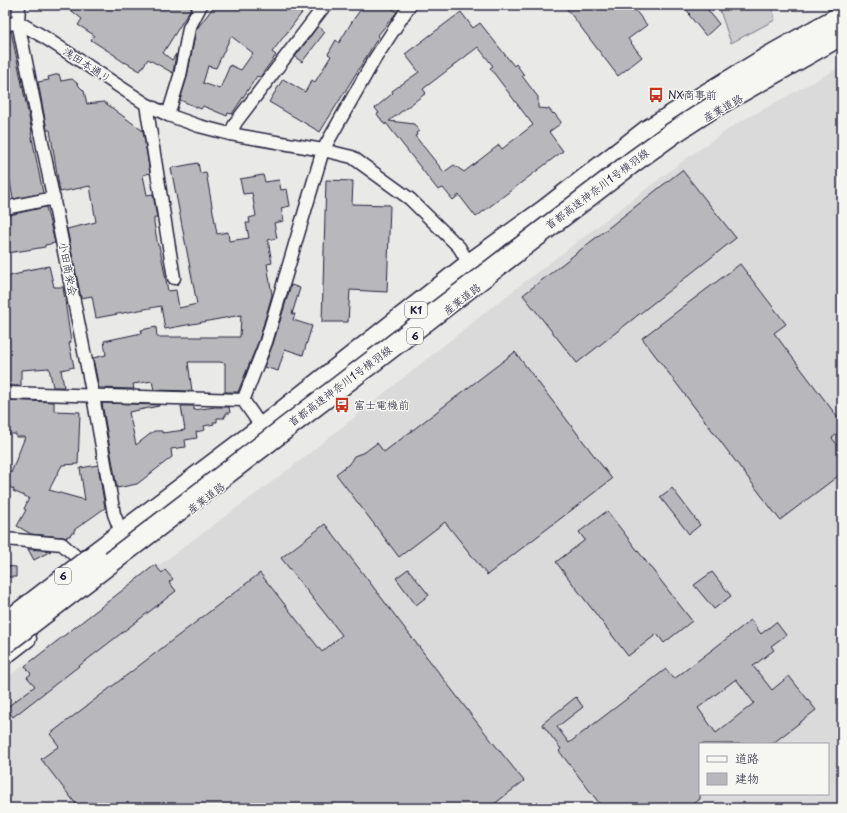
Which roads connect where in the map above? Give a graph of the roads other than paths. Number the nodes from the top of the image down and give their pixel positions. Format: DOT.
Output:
graph roads {
  1 [pos="19,5"];
  2 [pos="201,5"];
  3 [pos="325,5"];
  4 [pos="403,7"];
  5 [pos="842,10"];
  6 [pos="842,16"];
  7 [pos="18,22"];
  8 [pos="5,25"];
  9 [pos="842,34"];
  10 [pos="842,42"];
  11 [pos="146,104"];
  12 [pos="168,115"];
  13 [pos="230,134"];
  14 [pos="323,150"];
  15 [pos="54,198"];
  16 [pos="5,208"];
  17 [pos="469,263"];
  18 [pos="174,278"];
  19 [pos="480,285"];
  20 [pos="5,393"];
  21 [pos="93,396"];
  22 [pos="243,400"];
  23 [pos="266,433"];
  24 [pos="121,532"];
  25 [pos="5,539"];
  26 [pos="82,562"];
  27 [pos="5,620"];
  28 [pos="5,624"];
  29 [pos="5,643"];
  30 [pos="5,655"];
  1 -- 7 [label="street, 小田商栄会"];
  2 -- 12 [label="street"];
  3 -- 13 [label="street"];
  4 -- 14 [label="street"];
  5 -- 17 [label="main road, 産業道路 / 6"];
  6 -- 28 [label="highway, 首都高速神奈川1号横羽線 / K1, bridge"];
  7 -- 8 [label="street"];
  7 -- 11 [label="street, 浅田本通り"];
  7 -- 15 [label="street, 小田商栄会"];
  9 -- 29 [label="highway, 首都高速神奈川1号横羽線 / K1, bridge"];
  10 -- 19 [label="main road, 産業道路 / 6"];
  11 -- 12 [label="street, 浅田本通り"];
  11 -- 18 [label="street"];
  12 -- 13 [label="street, 浅田本通り"];
  13 -- 14 [label="street, 浅田本通り"];
  14 -- 17 [label="street, 浅田本通り"];
  14 -- 22 [label="street"];
  15 -- 16 [label="street"];
  15 -- 21 [label="street, 小田商栄会"];
  17 -- 19 [label="street, 浅田本通り"];
  17 -- 23 [label="main road, 産業道路 / 6"];
  19 -- 30 [label="main road, 産業道路 / 6"];
  20 -- 21 [label="street"];
  21 -- 22 [label="street"];
  21 -- 24 [label="street, 小田商栄会"];
  22 -- 23 [label="street"];
  23 -- 24 [label="main road, 産業道路 / 6"];
  24 -- 26 [label="main road, 産業道路 / 6"];
  25 -- 26 [label="street"];
  26 -- 27 [label="main road, 産業道路 / 6"];
}
